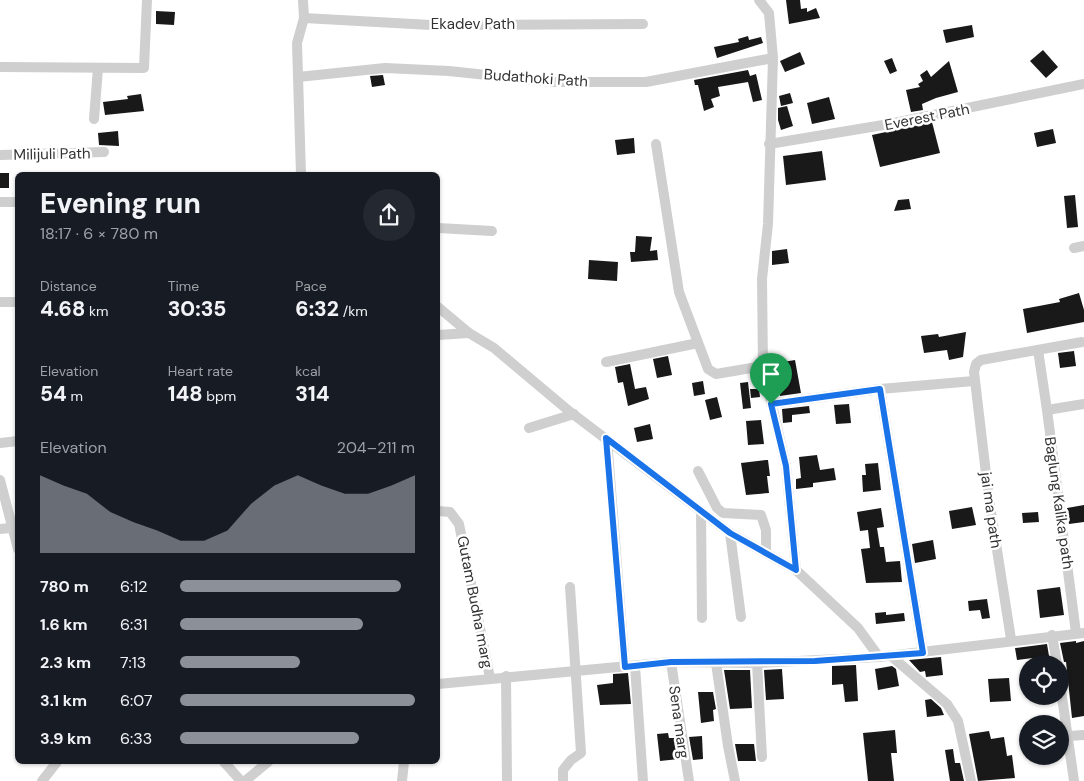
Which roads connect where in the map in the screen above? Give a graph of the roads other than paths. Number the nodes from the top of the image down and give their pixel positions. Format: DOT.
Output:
graph roads {
  1 [pos="147,0"];
  2 [pos="304,0"];
  3 [pos="759,0"];
  4 [pos="304,18"];
  5 [pos="643,24"];
  6 [pos="773,58"];
  7 [pos="0,67"];
  8 [pos="98,68"];
  9 [pos="298,77"];
  10 [pos="1084,84"];
  11 [pos="94,119"];
  12 [pos="656,144"];
  13 [pos="769,144"];
  14 [pos="104,152"];
  15 [pos="0,155"];
  16 [pos="301,172"];
  17 [pos="0,202"];
  18 [pos="15,202"];
  19 [pos="440,228"];
  20 [pos="492,230"];
  21 [pos="0,302"];
  22 [pos="15,302"];
  23 [pos="440,309"];
  24 [pos="469,333"];
  25 [pos="440,335"];
  26 [pos="1082,342"];
  27 [pos="698,343"];
  28 [pos="1038,350"];
  29 [pos="606,362"];
  30 [pos="763,366"];
  31 [pos="974,380"];
  32 [pos="880,389"];
  33 [pos="771,404"];
  34 [pos="1084,404"];
  35 [pos="1047,410"];
  36 [pos="574,414"];
  37 [pos="529,428"];
  38 [pos="606,438"];
  39 [pos="15,441"];
  40 [pos="0,443"];
  41 [pos="698,471"];
  42 [pos="0,480"];
  43 [pos="440,511"];
  44 [pos="701,511"];
  45 [pos="13,517"];
  46 [pos="11,528"];
  47 [pos="0,529"];
  48 [pos="730,533"];
  49 [pos="15,540"];
  50 [pos="766,553"];
  51 [pos="796,570"];
  52 [pos="570,587"];
  53 [pos="741,617"];
  54 [pos="702,618"];
  55 [pos="1080,633"];
  56 [pos="1052,635"];
  57 [pos="1011,639"];
  58 [pos="923,653"];
  59 [pos="1055,655"];
  60 [pos="891,656"];
  61 [pos="879,657"];
  62 [pos="671,662"];
  63 [pos="716,663"];
  64 [pos="757,663"];
  65 [pos="630,666"];
  66 [pos="575,670"];
  67 [pos="506,676"];
  68 [pos="490,678"];
  69 [pos="440,684"];
  70 [pos="1084,735"];
  71 [pos="1069,736"];
  72 [pos="762,757"];
  73 [pos="55,764"];
  74 [pos="226,764"];
  75 [pos="265,764"];
  76 [pos="404,764"];
  77 [pos="42,781"];
  78 [pos="243,781"];
  79 [pos="402,781"];
  80 [pos="507,781"];
  81 [pos="563,781"];
  82 [pos="643,781"];
  83 [pos="688,781"];
  84 [pos="735,781"];
  85 [pos="971,781"];
  86 [pos="1074,781"];
  1 -- 8 [label="street"];
  2 -- 4 [label="street"];
  3 -- 6 [label="street"];
  4 -- 5 [label="street, Ekadev Path"];
  4 -- 9 [label="street"];
  6 -- 9 [label="street, Budathoki Path"];
  6 -- 13 [label="street"];
  7 -- 8 [label="street"];
  8 -- 11 [label="street"];
  9 -- 16 [label="street"];
  10 -- 13 [label="street, Everest Path"];
  12 -- 27 [label="street"];
  13 -- 30 [label="street"];
  14 -- 15 [label="street, Milijuli Path"];
  17 -- 18 [label="street"];
  19 -- 20 [label="street"];
  21 -- 22 [label="street"];
  23 -- 24 [label="street"];
  24 -- 25 [label="street"];
  24 -- 36 [label="street"];
  26 -- 28 [label="street"];
  27 -- 29 [label="street"];
  27 -- 30 [label="street"];
  28 -- 31 [label="street"];
  28 -- 35 [label="street, Baglung Kalika path"];
  30 -- 33 [label="street"];
  31 -- 32 [label="street"];
  31 -- 57 [label="street, jai ma path"];
  32 -- 33 [label="street"];
  32 -- 58 [label="street"];
  33 -- 51 [label="street"];
  34 -- 35 [label="street"];
  35 -- 55 [label="street, Baglung Kalika path"];
  36 -- 37 [label="street"];
  36 -- 38 [label="street"];
  38 -- 44 [label="street"];
  38 -- 65 [label="street"];
  39 -- 40 [label="street"];
  41 -- 50 [label="street"];
  42 -- 45 [label="street"];
  43 -- 68 [label="street, Gutam Budha marg"];
  44 -- 48 [label="street"];
  44 -- 54 [label="street"];
  45 -- 46 [label="street"];
  46 -- 47 [label="street"];
  46 -- 49 [label="street"];
  48 -- 50 [label="street"];
  48 -- 53 [label="street"];
  50 -- 51 [label="street"];
  51 -- 61 [label="street"];
  52 -- 66 [label="street"];
  55 -- 56 [label="street"];
  56 -- 57 [label="street"];
  56 -- 59 [label="street"];
  57 -- 58 [label="street"];
  58 -- 60 [label="street"];
  60 -- 61 [label="street"];
  60 -- 85 [label="street"];
  61 -- 64 [label="street"];
  62 -- 63 [label="street"];
  62 -- 65 [label="street"];
  62 -- 83 [label="street, Sena marg"];
  63 -- 64 [label="street"];
  63 -- 84 [label="street"];
  64 -- 72 [label="street"];
  65 -- 66 [label="street"];
  65 -- 82 [label="street"];
  66 -- 67 [label="street"];
  66 -- 81 [label="street"];
  67 -- 68 [label="street"];
  67 -- 80 [label="street"];
  68 -- 69 [label="street"];
  70 -- 71 [label="street"];
  71 -- 86 [label="street"];
  73 -- 77 [label="street"];
  74 -- 78 [label="street"];
  75 -- 78 [label="street"];
  76 -- 79 [label="street"];
}
